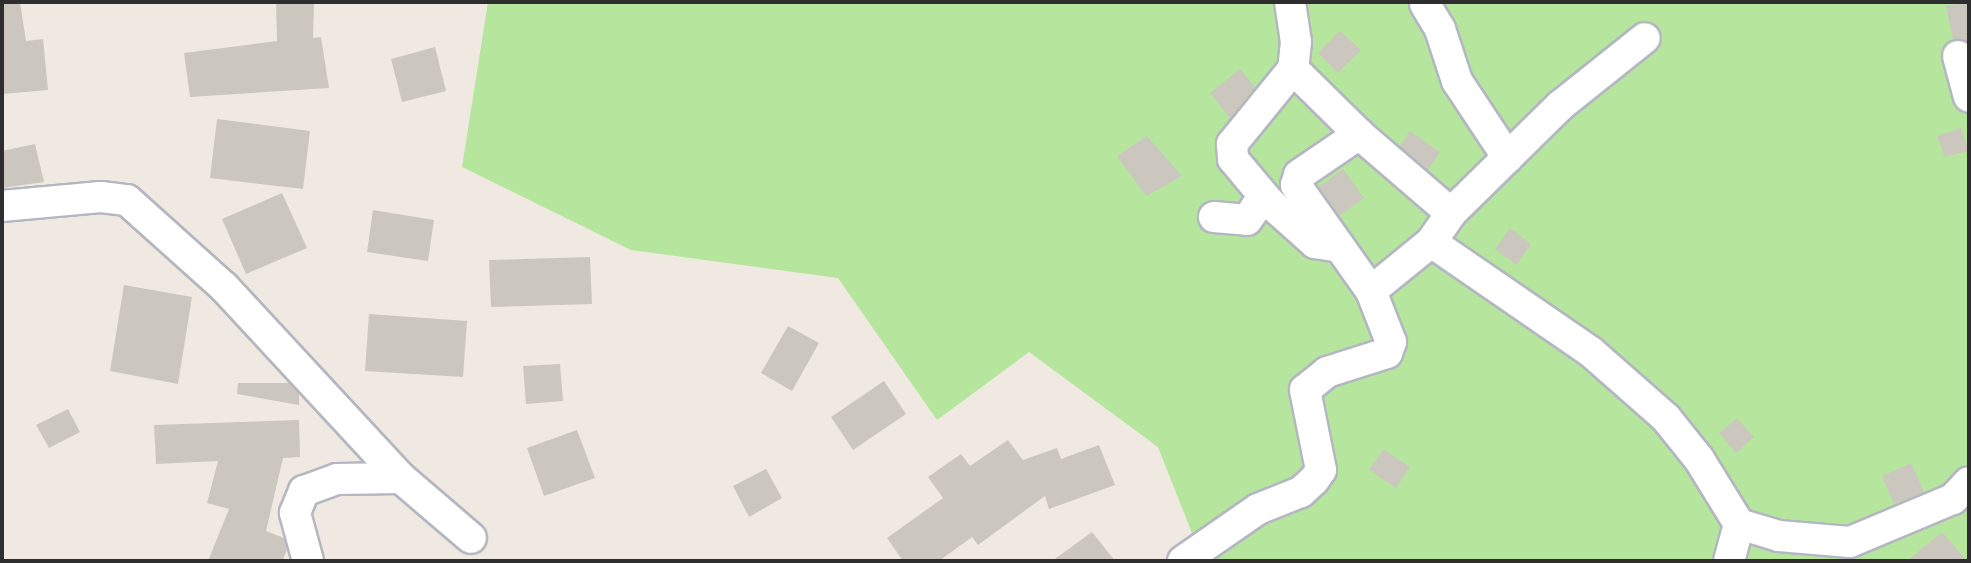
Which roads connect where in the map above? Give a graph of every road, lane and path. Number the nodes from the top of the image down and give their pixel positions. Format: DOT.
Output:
graph roads {
  1 [pos="1290,2"];
  2 [pos="1424,4"];
  3 [pos="1645,38"];
  4 [pos="1958,56"];
  5 [pos="1293,69"];
  6 [pos="1969,97"];
  7 [pos="1359,134"];
  8 [pos="1508,158"];
  9 [pos="1269,202"];
  10 [pos="2,206"];
  11 [pos="1451,212"];
  12 [pos="1214,217"];
  13 [pos="1431,242"];
  14 [pos="1340,247"];
  15 [pos="1371,291"];
  16 [pos="401,478"];
  17 [pos="1969,482"];
  18 [pos="1739,523"];
  19 [pos="471,538"];
  20 [pos="308,561"];
  21 [pos="1183,561"];
  22 [pos="1729,561"];
  1 -- 5 [label="street"];
  2 -- 8 [label="street"];
  3 -- 8 [label="street"];
  4 -- 6 [label="street"];
  5 -- 7 [label="street"];
  5 -- 9 [label="street"];
  7 -- 11 [label="street"];
  7 -- 14 [label="street"];
  8 -- 11 [label="street"];
  9 -- 12 [label="street"];
  9 -- 14 [label="street"];
  10 -- 16 [label="street"];
  11 -- 13 [label="street"];
  13 -- 15 [label="street"];
  13 -- 18 [label="street"];
  14 -- 15 [label="street"];
  15 -- 21 [label="street"];
  16 -- 19 [label="street"];
  16 -- 20 [label="street"];
  17 -- 18 [label="street"];
  18 -- 22 [label="street"];
}
